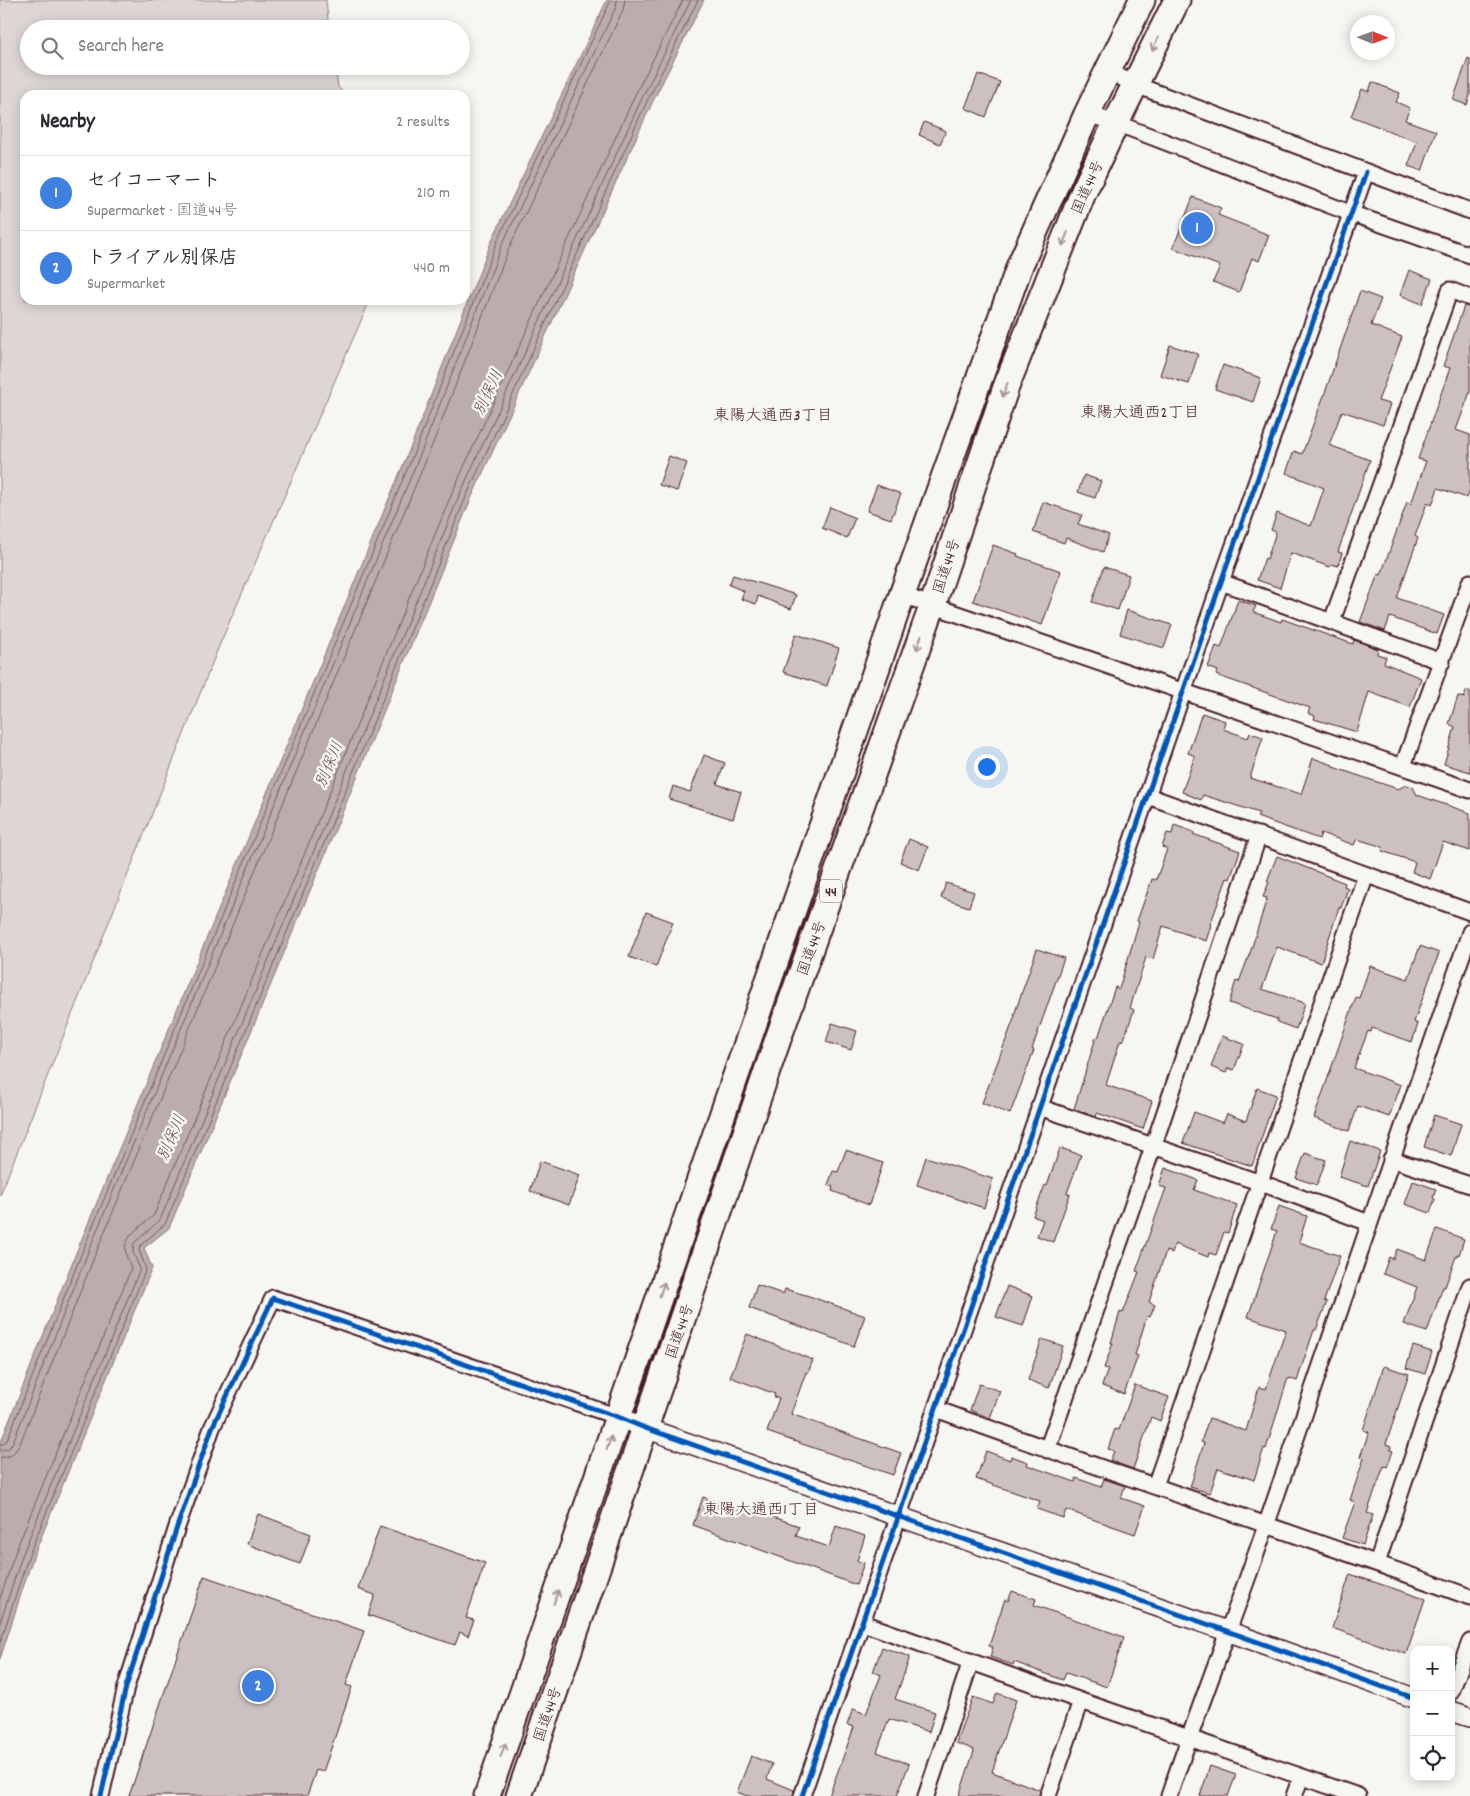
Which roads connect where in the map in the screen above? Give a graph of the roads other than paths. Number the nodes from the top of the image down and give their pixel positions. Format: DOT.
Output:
graph roads {
  1 [pos="1142,0"];
  2 [pos="1177,0"];
  3 [pos="1108,71"];
  4 [pos="1136,85"];
  5 [pos="1087,114"];
  6 [pos="1116,123"];
  7 [pos="1366,172"];
  8 [pos="1470,211"];
  9 [pos="1350,214"];
  10 [pos="1470,256"];
  11 [pos="1470,298"];
  12 [pos="1221,582"];
  13 [pos="1470,582"];
  14 [pos="902,594"];
  15 [pos="933,604"];
  16 [pos="1332,621"];
  17 [pos="1442,662"];
  18 [pos="1184,691"];
  19 [pos="1403,766"];
  20 [pos="1470,790"];
  21 [pos="1148,796"];
  22 [pos="1259,835"];
  23 [pos="1366,875"];
  24 [pos="1470,912"];
  25 [pos="1470,932"];
  26 [pos="1039,1107"];
  27 [pos="1153,1147"];
  28 [pos="1391,1159"];
  29 [pos="1261,1183"];
  30 [pos="1470,1185"];
  31 [pos="1369,1222"];
  32 [pos="1470,1286"];
  33 [pos="936,1409"];
  34 [pos="618,1417"];
  35 [pos="645,1428"];
  36 [pos="1047,1450"];
  37 [pos="1155,1486"];
  38 [pos="900,1517"];
  39 [pos="1266,1526"];
  40 [pos="1377,1563"];
  41 [pos="1470,1597"];
  42 [pos="863,1623"];
  43 [pos="1227,1631"];
  44 [pos="1470,1642"];
  45 [pos="971,1661"];
  46 [pos="1451,1691"];
  47 [pos="1410,1697"];
  48 [pos="1081,1701"];
  49 [pos="1455,1712"];
  50 [pos="1470,1717"];
  51 [pos="1189,1738"];
  52 [pos="1301,1777"];
  53 [pos="102,1796"];
  54 [pos="487,1796"];
  55 [pos="518,1796"];
  56 [pos="802,1796"];
  57 [pos="926,1796"];
  58 [pos="1048,1796"];
  59 [pos="1169,1796"];
  60 [pos="1294,1796"];
  61 [pos="1358,1796"];
  1 -- 3 [label="highway, 国道44号 / 44"];
  2 -- 4 [label="highway, 国道44号 / 44, one-way"];
  3 -- 4 [label="street"];
  3 -- 5 [label="highway, 国道44号 / 44"];
  4 -- 6 [label="highway, 国道44号 / 44"];
  4 -- 7 [label="street"];
  5 -- 6 [label="street"];
  5 -- 14 [label="highway, 国道44号 / 44"];
  6 -- 9 [label="street"];
  6 -- 15 [label="highway, 国道44号 / 44, one-way"];
  7 -- 8 [label="street"];
  7 -- 9 [label="street"];
  9 -- 10 [label="street"];
  9 -- 12 [label="street"];
  11 -- 16 [label="street"];
  12 -- 16 [label="street"];
  12 -- 18 [label="street"];
  13 -- 17 [label="street"];
  14 -- 15 [label="street"];
  34 -- 14 [label="highway, 国道44号 / 44, one-way"];
  15 -- 18 [label="street"];
  15 -- 35 [label="highway, 国道44号 / 44, one-way"];
  16 -- 17 [label="street"];
  17 -- 19 [label="street"];
  18 -- 19 [label="street"];
  18 -- 21 [label="street"];
  19 -- 20 [label="street"];
  21 -- 22 [label="street"];
  21 -- 26 [label="street"];
  22 -- 23 [label="street"];
  22 -- 27 [label="street"];
  23 -- 24 [label="street"];
  23 -- 29 [label="street"];
  25 -- 28 [label="street"];
  26 -- 27 [label="street"];
  26 -- 33 [label="street"];
  27 -- 29 [label="street"];
  27 -- 36 [label="street"];
  28 -- 30 [label="street"];
  28 -- 31 [label="street"];
  29 -- 31 [label="street"];
  29 -- 37 [label="street"];
  31 -- 39 [label="street"];
  32 -- 40 [label="street"];
  33 -- 36 [label="street"];
  33 -- 38 [label="street"];
  34 -- 35 [label="street"];
  34 -- 53 [label="street"];
  54 -- 34 [label="highway, 国道44号 / 44, one-way"];
  35 -- 38 [label="street"];
  35 -- 55 [label="highway, 国道44号 / 44"];
  36 -- 37 [label="street"];
  37 -- 39 [label="street"];
  38 -- 42 [label="street"];
  38 -- 43 [label="street"];
  39 -- 40 [label="street"];
  39 -- 43 [label="street"];
  40 -- 41 [label="street"];
  42 -- 45 [label="street"];
  42 -- 56 [label="street"];
  43 -- 47 [label="street"];
  43 -- 51 [label="street"];
  44 -- 46 [label="street"];
  45 -- 48 [label="street"];
  45 -- 57 [label="street"];
  48 -- 51 [label="street"];
  48 -- 58 [label="street"];
  49 -- 50 [label="street"];
  51 -- 52 [label="street"];
  51 -- 59 [label="street"];
  52 -- 60 [label="street"];
  52 -- 61 [label="street"];
}
